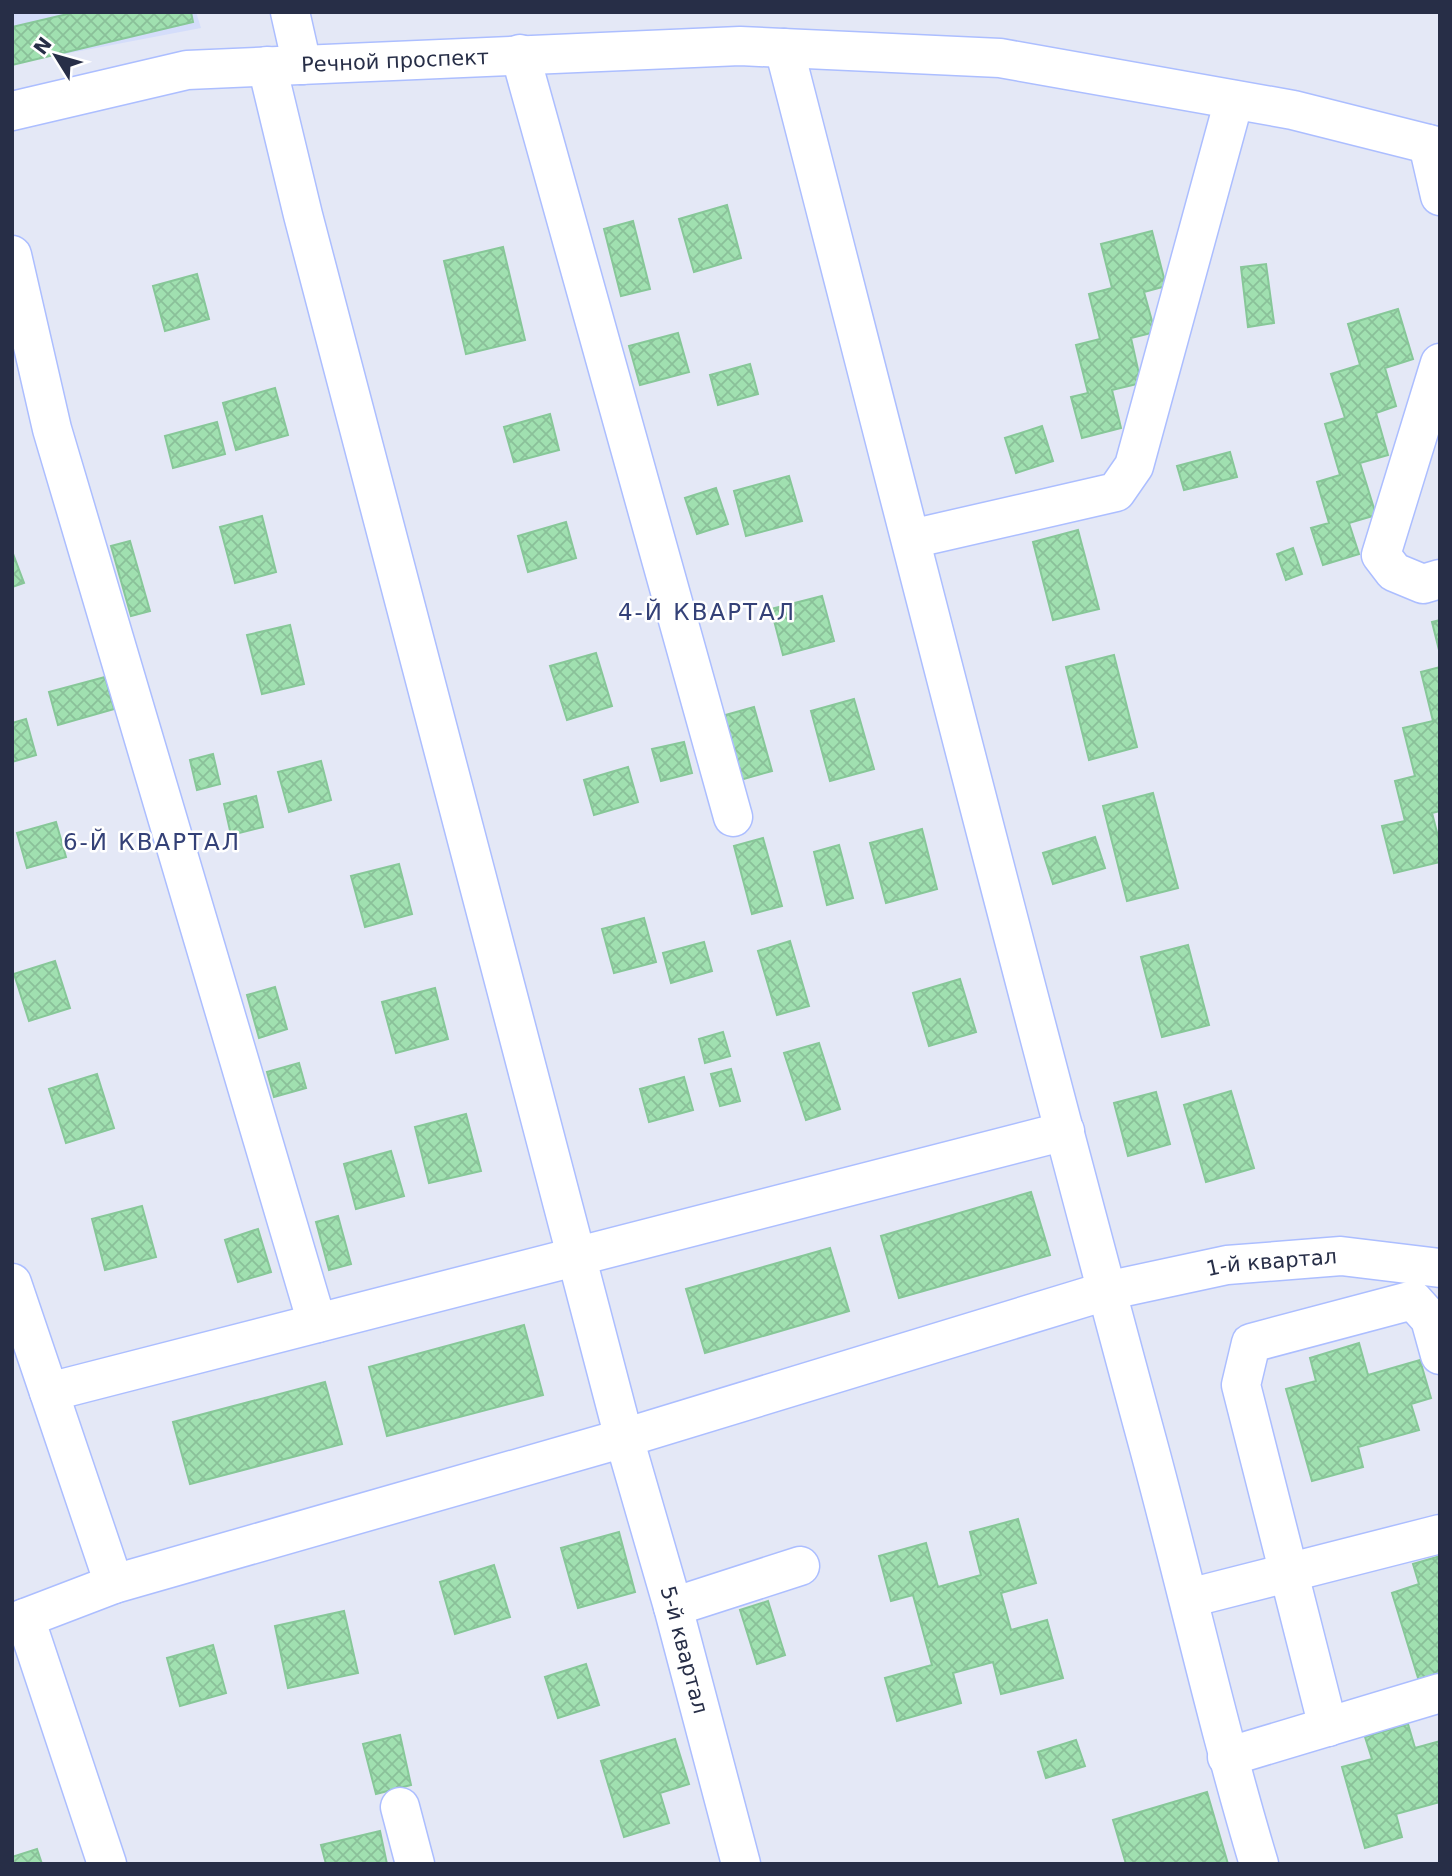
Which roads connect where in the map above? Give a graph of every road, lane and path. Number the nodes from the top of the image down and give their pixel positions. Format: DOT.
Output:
graph roads {
  1 [pos="290,12"];
  2 [pos="784,48"];
  3 [pos="520,54"];
  4 [pos="285,65"];
  5 [pos="1234,100"];
  6 [pos="12,111"];
  7 [pos="1434,146"];
  8 [pos="1440,197"];
  9 [pos="12,255"];
  10 [pos="1440,363"];
  11 [pos="911,539"];
  12 [pos="1440,579"];
  13 [pos="733,817"];
  14 [pos="1065,1131"];
  15 [pos="576,1256"];
  16 [pos="1440,1268"];
  17 [pos="12,1283"];
  18 [pos="1106,1291"];
  19 [pos="317,1323"];
  20 [pos="1440,1355"];
  21 [pos="49,1392"];
  22 [pos="624,1438"];
  23 [pos="1440,1534"];
  24 [pos="800,1566"];
  25 [pos="1289,1572"];
  26 [pos="114,1584"];
  27 [pos="1189,1598"];
  28 [pos="673,1607"];
  29 [pos="18,1620"];
  30 [pos="1440,1693"];
  31 [pos="1328,1727"];
  32 [pos="1227,1756"];
  33 [pos="400,1807"];
  34 [pos="107,1864"];
  35 [pos="415,1864"];
  36 [pos="741,1864"];
  37 [pos="1259,1864"];
  1 -- 4 [label="street, 5-й квартал"];
  2 -- 3 [label="street, Речной проспект"];
  2 -- 5 [label="street, Речной проспект"];
  2 -- 11 [label="street"];
  3 -- 4 [label="street, Речной проспект"];
  3 -- 13 [label="street"];
  4 -- 6 [label="street, Речной проспект"];
  4 -- 15 [label="street, 5-й квартал"];
  5 -- 7 [label="street, Речной проспект"];
  5 -- 11 [label="street"];
  7 -- 8 [label="street"];
  9 -- 19 [label="street"];
  10 -- 12 [label="street"];
  11 -- 14 [label="street"];
  14 -- 15 [label="street"];
  14 -- 18 [label="street"];
  15 -- 19 [label="street"];
  15 -- 22 [label="street, 5-й квартал"];
  16 -- 18 [label="street, 1-й квартал"];
  17 -- 21 [label="street"];
  18 -- 22 [label="street, 1-й квартал"];
  18 -- 27 [label="street"];
  19 -- 21 [label="street"];
  20 -- 25 [label="street"];
  21 -- 26 [label="street"];
  22 -- 26 [label="street, 1-й квартал"];
  22 -- 28 [label="street, 5-й квартал"];
  23 -- 25 [label="street"];
  24 -- 28 [label="street"];
  25 -- 27 [label="street"];
  25 -- 31 [label="street"];
  26 -- 29 [label="street, 1-й квартал"];
  27 -- 32 [label="street"];
  28 -- 36 [label="street, 5-й квартал"];
  29 -- 34 [label="street"];
  30 -- 31 [label="street"];
  31 -- 32 [label="street"];
  32 -- 37 [label="street"];
  33 -- 35 [label="street"];
}
